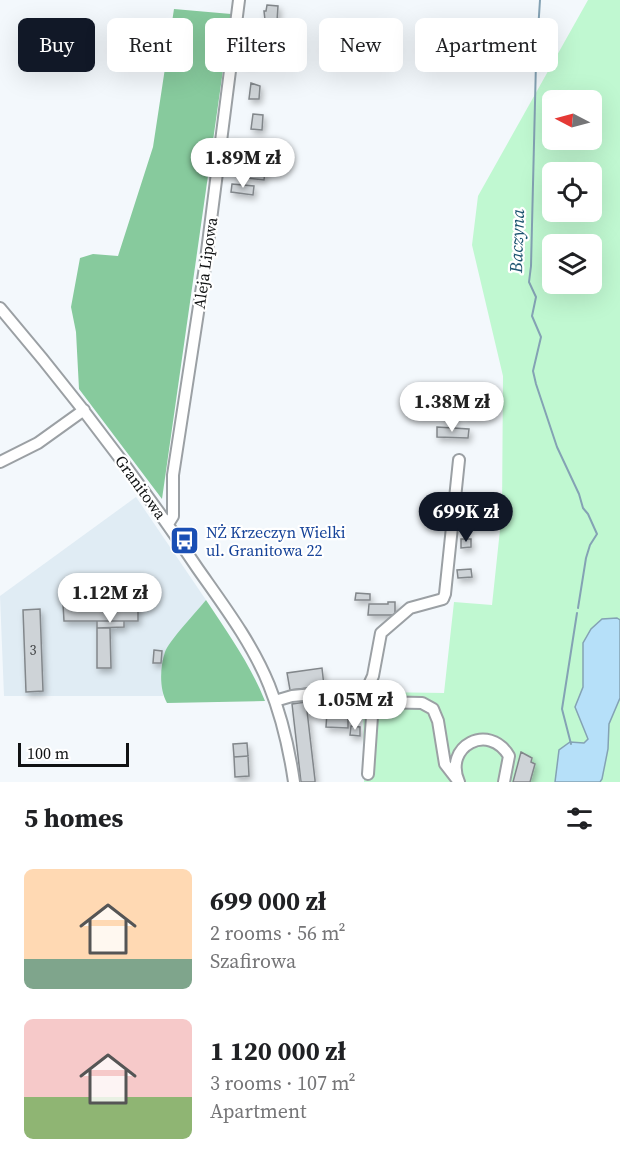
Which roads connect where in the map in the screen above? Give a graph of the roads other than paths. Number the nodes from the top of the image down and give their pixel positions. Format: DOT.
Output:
graph roads {
  1 [pos="239,0"];
  2 [pos="0,308"];
  3 [pos="84,410"];
  4 [pos="459,460"];
  5 [pos="0,462"];
  6 [pos="168,524"];
  7 [pos="367,689"];
  8 [pos="275,701"];
  9 [pos="373,702"];
  10 [pos="443,747"];
  11 [pos="461,751"];
  12 [pos="445,764"];
  13 [pos="368,774"];
  14 [pos="294,782"];
  15 [pos="447,782"];
  16 [pos="459,782"];
  17 [pos="504,782"];
  1 -- 6 [label="street, Aleja Lipowa"];
  2 -- 3 [label="street, Granitowa"];
  3 -- 5 [label="street"];
  3 -- 6 [label="street, Granitowa"];
  4 -- 7 [label="street"];
  6 -- 8 [label="street, Granitowa"];
  7 -- 8 [label="street"];
  7 -- 9 [label="street"];
  8 -- 14 [label="street, Granitowa"];
  9 -- 10 [label="street"];
  9 -- 13 [label="street"];
  10 -- 11 [label="street"];
  10 -- 12 [label="street"];
  11 -- 16 [label="street"];
  11 -- 17 [label="street"];
  12 -- 15 [label="street"];
  12 -- 16 [label="street"];
}
